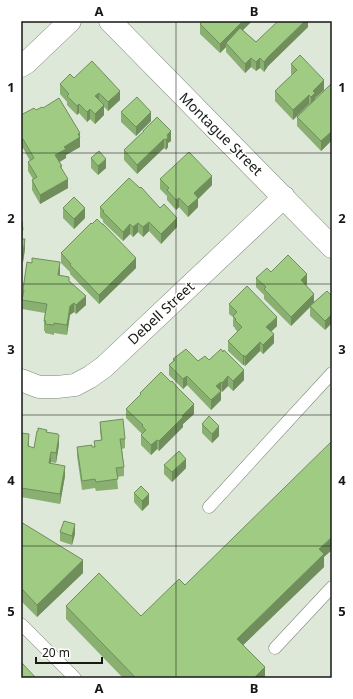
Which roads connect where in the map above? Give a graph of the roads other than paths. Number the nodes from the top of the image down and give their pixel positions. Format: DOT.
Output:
graph roads {
  1 [pos="70,21"];
  2 [pos="110,21"];
  3 [pos="21,66"];
  4 [pos="284,197"];
  5 [pos="332,247"];
  6 [pos="332,373"];
  7 [pos="21,380"];
  8 [pos="209,507"];
  9 [pos="332,587"];
  10 [pos="21,624"];
  11 [pos="275,648"];
  12 [pos="75,678"];
  1 -- 3 [label="street"];
  2 -- 4 [label="street, Montague Street"];
  4 -- 5 [label="street, Montague Street"];
  4 -- 7 [label="street, Debell Street"];
  6 -- 8 [label="lane"];
  9 -- 11 [label="lane"];
  10 -- 12 [label="lane"];
}
